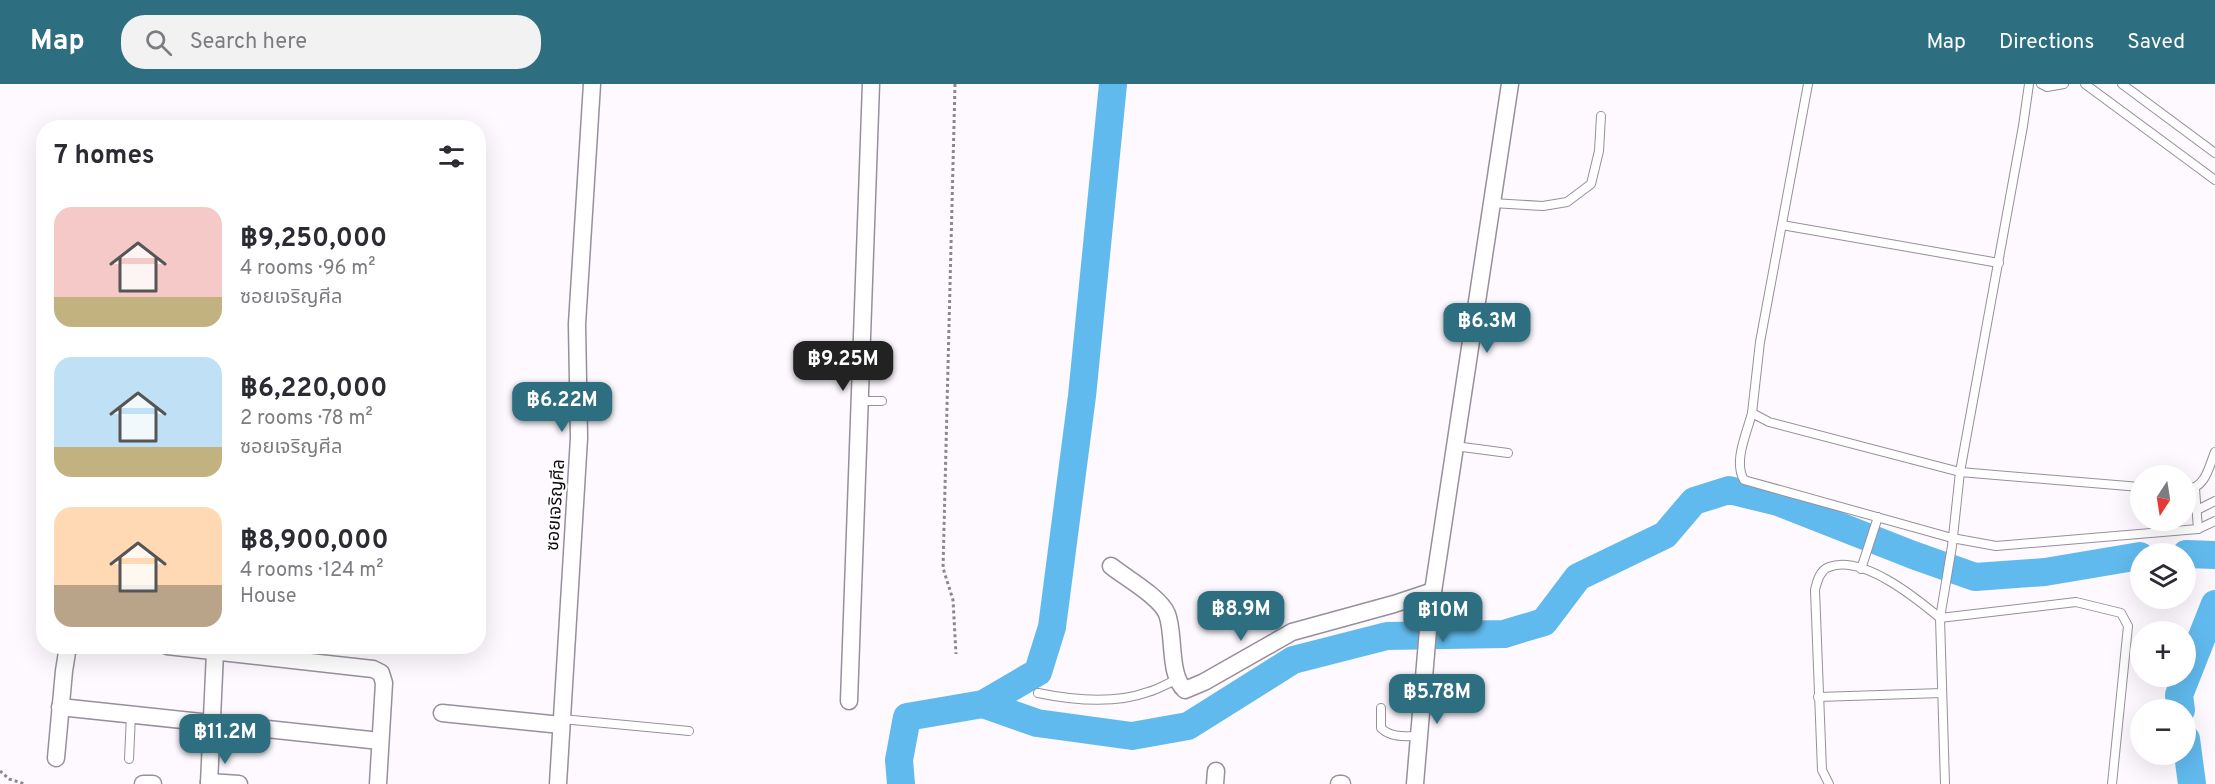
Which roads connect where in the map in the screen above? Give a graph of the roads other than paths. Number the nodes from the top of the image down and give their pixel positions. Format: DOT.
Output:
graph roads {
  1 [pos="592,84"];
  2 [pos="871,84"];
  3 [pos="1510,84"];
  4 [pos="1808,84"];
  5 [pos="2029,84"];
  6 [pos="2041,84"];
  7 [pos="2064,84"];
  8 [pos="2085,84"];
  9 [pos="2121,84"];
  10 [pos="1601,116"];
  11 [pos="2215,153"];
  12 [pos="2215,180"];
  13 [pos="1492,203"];
  14 [pos="1782,225"];
  15 [pos="1999,263"];
  16 [pos="860,401"];
  17 [pos="882,401"];
  18 [pos="1752,413"];
  19 [pos="1455,446"];
  20 [pos="2215,452"];
  21 [pos="1508,453"];
  22 [pos="1960,472"];
  23 [pos="2130,486"];
  24 [pos="2196,488"];
  25 [pos="2196,500"];
  26 [pos="2215,501"];
  27 [pos="2197,510"];
  28 [pos="1878,520"];
  29 [pos="2215,521"];
  30 [pos="2198,529"];
  31 [pos="1952,542"];
  32 [pos="1111,566"];
  33 [pos="1861,569"];
  34 [pos="1433,591"];
  35 [pos="1940,618"];
  36 [pos="68,654"];
  37 [pos="215,654"];
  38 [pos="233,654"];
  39 [pos="1178,679"];
  40 [pos="1038,693"];
  41 [pos="1942,693"];
  42 [pos="1818,697"];
  43 [pos="849,701"];
  44 [pos="60,708"];
  45 [pos="1381,708"];
  46 [pos="441,713"];
  47 [pos="131,715"];
  48 [pos="561,722"];
  49 [pos="210,724"];
  50 [pos="689,731"];
  51 [pos="1419,736"];
  52 [pos="381,741"];
  53 [pos="56,758"];
  54 [pos="129,759"];
  55 [pos="209,783"];
  56 [pos="143,784"];
  57 [pos="153,784"];
  58 [pos="238,784"];
  59 [pos="378,784"];
  60 [pos="558,784"];
  61 [pos="1415,784"];
  62 [pos="1829,784"];
  63 [pos="1945,784"];
  64 [pos="2112,784"];
  1 -- 48 [label="street, ซอยเจริญศีล"];
  2 -- 16 [label="street"];
  3 -- 13 [label="street"];
  4 -- 14 [label="lane"];
  5 -- 15 [label="lane"];
  6 -- 7 [label="lane"];
  8 -- 12 [label="lane"];
  9 -- 11 [label="lane"];
  10 -- 13 [label="lane"];
  13 -- 19 [label="street"];
  14 -- 15 [label="lane"];
  14 -- 18 [label="lane"];
  15 -- 22 [label="lane"];
  16 -- 17 [label="lane"];
  16 -- 43 [label="street"];
  18 -- 22 [label="lane"];
  18 -- 28 [label="lane"];
  19 -- 21 [label="lane"];
  19 -- 34 [label="street"];
  20 -- 24 [label="lane"];
  22 -- 23 [label="lane"];
  22 -- 31 [label="lane"];
  25 -- 27 [label="lane"];
  26 -- 27 [label="lane"];
  27 -- 30 [label="lane"];
  28 -- 31 [label="lane"];
  28 -- 33 [label="lane"];
  29 -- 30 [label="lane"];
  30 -- 31 [label="lane"];
  31 -- 35 [label="lane"];
  32 -- 39 [label="street"];
  33 -- 35 [label="lane"];
  33 -- 42 [label="lane"];
  34 -- 39 [label="street"];
  34 -- 51 [label="street"];
  35 -- 41 [label="lane"];
  35 -- 64 [label="lane"];
  36 -- 44 [label="street"];
  37 -- 49 [label="street"];
  38 -- 52 [label="street"];
  39 -- 40 [label="lane"];
  41 -- 42 [label="lane"];
  41 -- 63 [label="lane"];
  42 -- 62 [label="lane"];
  44 -- 47 [label="street"];
  44 -- 53 [label="street"];
  45 -- 51 [label="lane"];
  46 -- 48 [label="street"];
  47 -- 49 [label="street"];
  47 -- 54 [label="lane"];
  48 -- 50 [label="lane"];
  48 -- 60 [label="street, ซอยเจริญศีล"];
  49 -- 52 [label="street"];
  49 -- 55 [label="street"];
  51 -- 61 [label="street"];
  52 -- 59 [label="street"];
  55 -- 58 [label="street"];
  56 -- 57 [label="street"];
}
